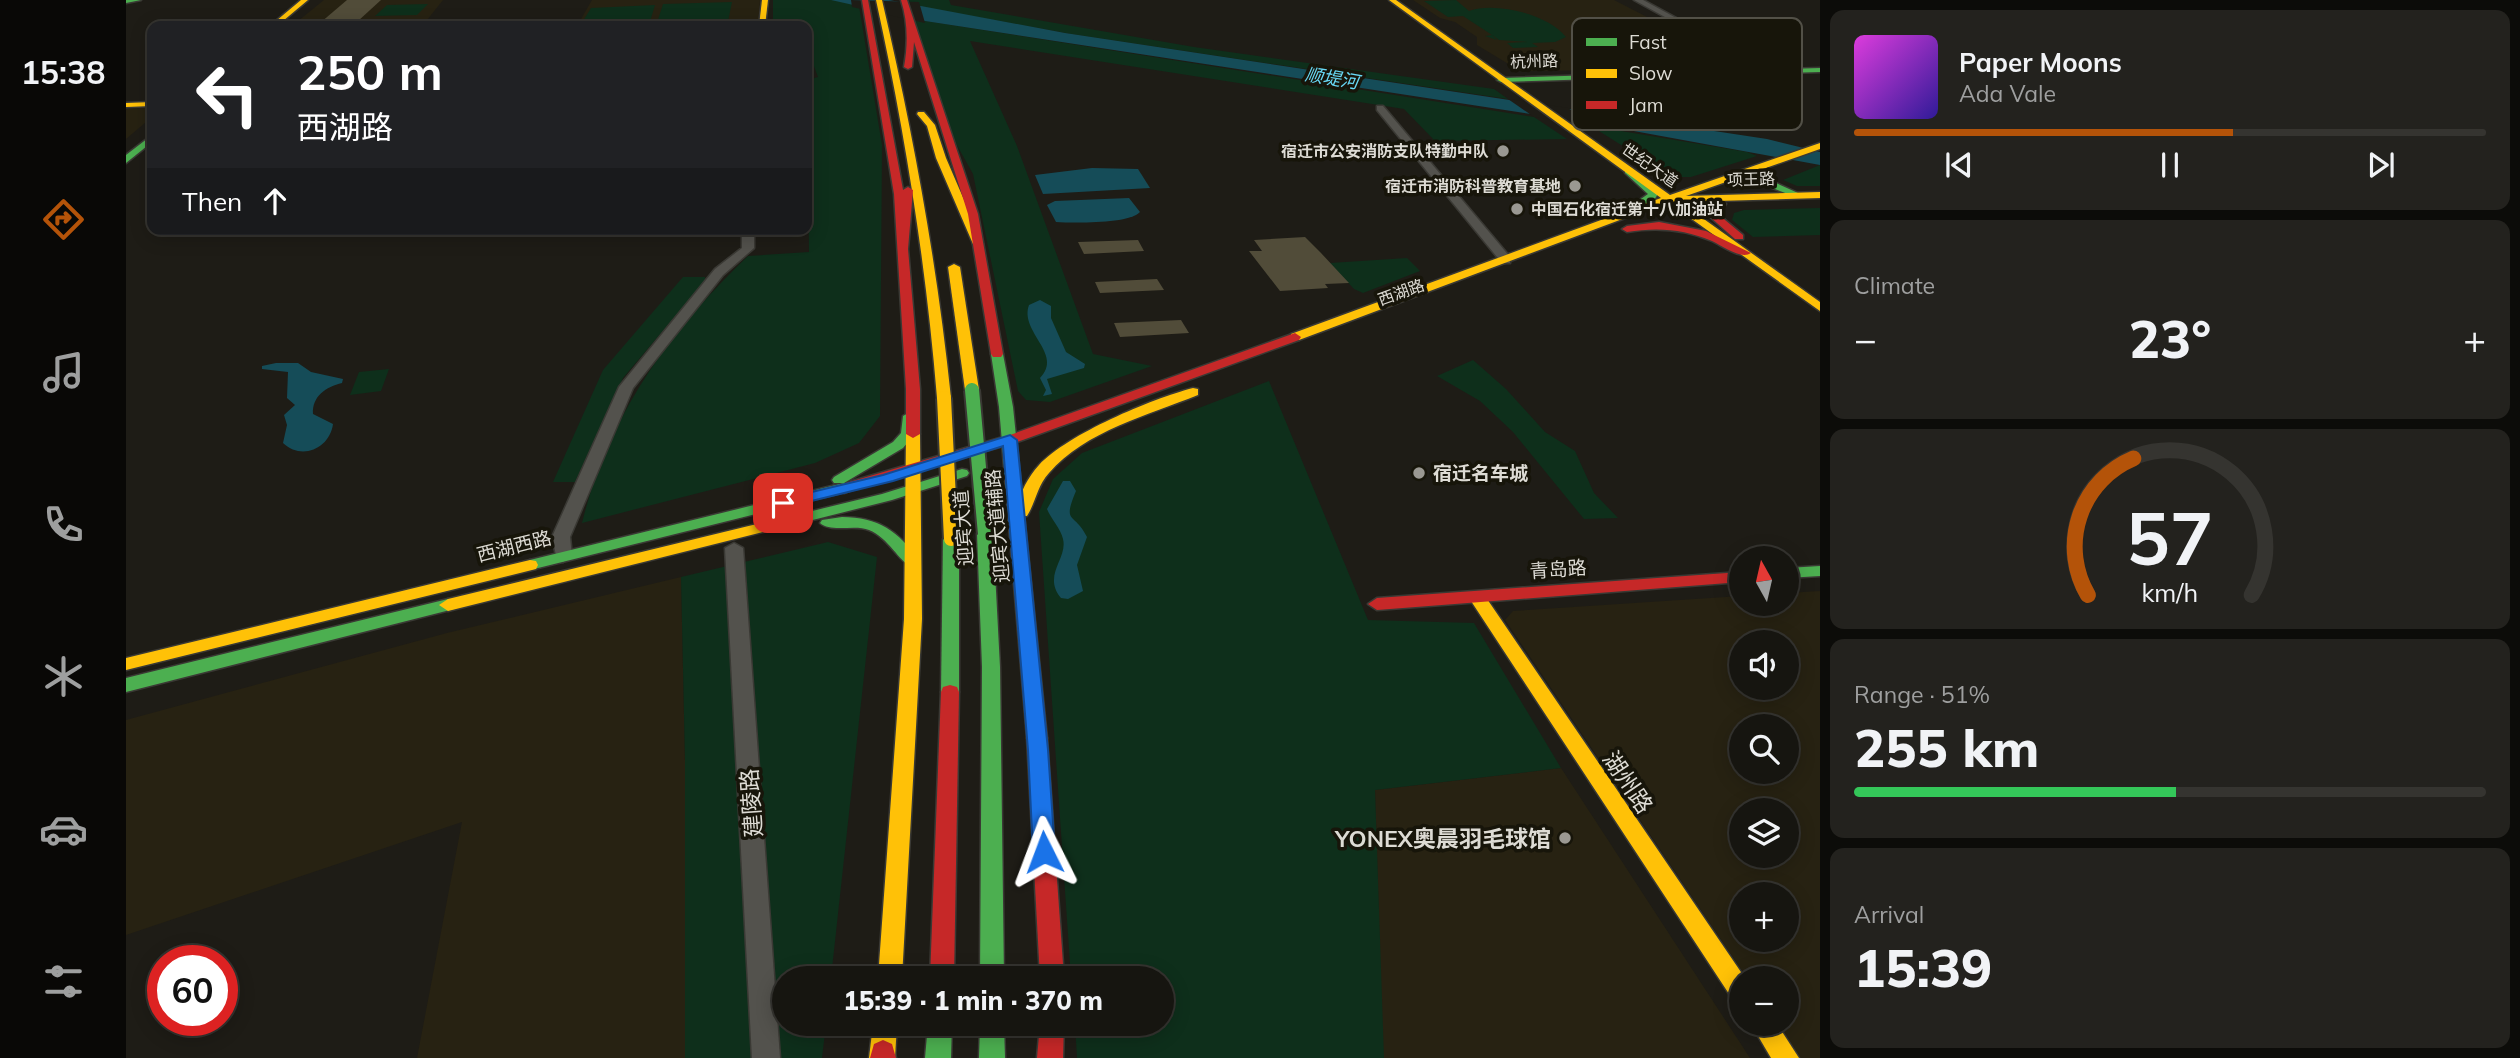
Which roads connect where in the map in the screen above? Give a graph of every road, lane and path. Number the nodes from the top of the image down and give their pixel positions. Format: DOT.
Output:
graph roads {
  1 [pos="138,0"];
  2 [pos="305,0"];
  3 [pos="315,0"];
  4 [pos="765,0"];
  5 [pos="1392,0"];
  6 [pos="1399,0"];
  7 [pos="1638,0"];
  8 [pos="126,1"];
  9 [pos="889,9"];
  10 [pos="1671,18"];
  11 [pos="279,21"];
  12 [pos="290,21"];
  13 [pos="763,21"];
  14 [pos="1802,70"];
  15 [pos="1820,70"];
  16 [pos="1572,78"];
  17 [pos="1505,80"];
  18 [pos="147,102"];
  19 [pos="126,103"];
  20 [pos="902,103"];
  21 [pos="1380,107"];
  22 [pos="921,114"];
  23 [pos="1563,121"];
  24 [pos="1572,127"];
  25 [pos="1572,128"];
  26 [pos="147,130"];
  27 [pos="1575,130"];
  28 [pos="1577,130"];
  29 [pos="147,142"];
  30 [pos="1820,146"];
  31 [pos="126,148"];
  32 [pos="126,160"];
  33 [pos="1784,160"];
  34 [pos="1628,171"];
  35 [pos="1760,174"];
  36 [pos="1815,197"];
  37 [pos="1686,199"];
  38 [pos="1721,204"];
  39 [pos="946,212"];
  40 [pos="1599,231"];
  41 [pos="748,235"];
  42 [pos="978,244"];
  43 [pos="903,249"];
  44 [pos="1746,250"];
  45 [pos="952,254"];
  46 [pos="1506,260"];
  47 [pos="1820,301"];
  48 [pos="1820,307"];
  49 [pos="1001,369"];
  50 [pos="1194,382"];
  51 [pos="913,389"];
  52 [pos="1011,448"];
  53 [pos="913,471"];
  54 [pos="912,491"];
  55 [pos="646,535"];
  56 [pos="1020,536"];
  57 [pos="734,543"];
  58 [pos="563,556"];
  59 [pos="912,564"];
  60 [pos="1820,571"];
  61 [pos="1799,572"];
  62 [pos="575,575"];
  63 [pos="1729,578"];
  64 [pos="1477,597"];
  65 [pos="1377,604"];
  66 [pos="126,664"];
  67 [pos="126,685"];
  68 [pos="891,966"];
  69 [pos="942,966"];
  70 [pos="992,966"];
  71 [pos="1051,966"];
  72 [pos="1729,974"];
  73 [pos="884,1036"];
  74 [pos="939,1036"];
  75 [pos="992,1036"];
  76 [pos="1052,1036"];
  77 [pos="1054,1036"];
  78 [pos="1771,1036"];
  79 [pos="883,1056"];
  80 [pos="766,1058"];
  81 [pos="938,1058"];
  82 [pos="992,1058"];
  83 [pos="1050,1058"];
  84 [pos="1057,1058"];
  85 [pos="1786,1058"];
  1 -- 8 [label="main road"];
  2 -- 11 [label="main road"];
  3 -- 12 [label="main road"];
  4 -- 13 [label="main road"];
  5 -- 17 [label="main road, 世纪大道"];
  6 -- 17 [label="main road, 世纪大道"];
  7 -- 10 [label="street"];
  9 -- 20 [label="main road, 迎宾大道"];
  9 -- 22 [label="main road"];
  9 -- 42 [label="main road, 迎宾大道辅路"];
  9 -- 43 [label="main road"];
  14 -- 15 [label="main road, 杭州路"];
  16 -- 17 [label="main road, 杭州路"];
  17 -- 23 [label="main road, 世纪大道"];
  18 -- 19 [label="main road"];
  20 -- 43 [label="main road"];
  20 -- 69 [label="main road, 迎宾大道, bridge"];
  21 -- 46 [label="street"];
  22 -- 39 [label="main road"];
  22 -- 42 [label="main road"];
  23 -- 24 [label="main road, 世纪大道"];
  23 -- 25 [label="main road, 世纪大道"];
  26 -- 31 [label="main road"];
  27 -- 34 [label="main road, 世纪大道"];
  28 -- 37 [label="main road, 世纪大道"];
  29 -- 32 [label="main road"];
  30 -- 33 [label="main road"];
  33 -- 35 [label="main road, 西湖路"];
  33 -- 37 [label="main road, 西湖路"];
  34 -- 37 [label="main road, 世纪大道"];
  34 -- 40 [label="main road"];
  35 -- 36 [label="main road"];
  35 -- 37 [label="main road, 西湖路"];
  36 -- 37 [label="main road, 项王路"];
  36 -- 38 [label="main road, 项王路"];
  37 -- 38 [label="main road, 项王路"];
  37 -- 40 [label="main road, 西湖路"];
  37 -- 44 [label="main road, 世纪大道"];
  38 -- 44 [label="main road"];
  40 -- 44 [label="main road"];
  40 -- 46 [label="main road, 西湖路"];
  40 -- 50 [label="main road, 西湖路"];
  41 -- 58 [label="street"];
  42 -- 49 [label="main road, 迎宾大道辅路"];
  43 -- 51 [label="main road"];
  44 -- 47 [label="main road, 世纪大道"];
  44 -- 48 [label="main road, 世纪大道"];
  45 -- 70 [label="main road, 迎宾大道, bridge"];
  46 -- 50 [label="main road, 西湖路"];
  49 -- 50 [label="main road"];
  49 -- 52 [label="main road, 迎宾大道辅路"];
  50 -- 52 [label="main road, 西湖路"];
  50 -- 56 [label="main road"];
  51 -- 53 [label="main road"];
  51 -- 55 [label="main road"];
  52 -- 53 [label="main road, 西湖路"];
  52 -- 54 [label="main road, 西湖路"];
  52 -- 56 [label="main road, 迎宾大道辅路"];
  53 -- 54 [label="main road"];
  53 -- 55 [label="main road, 西湖西路"];
  54 -- 59 [label="main road"];
  54 -- 62 [label="main road"];
  55 -- 58 [label="main road, 西湖西路"];
  56 -- 71 [label="main road, 迎宾大道辅路"];
  57 -- 59 [label="main road"];
  57 -- 62 [label="main road"];
  57 -- 80 [label="street, 建陵路"];
  58 -- 66 [label="main road, 西湖西路"];
  59 -- 68 [label="main road"];
  60 -- 61 [label="main road"];
  62 -- 67 [label="main road"];
  63 -- 64 [label="main road, 青岛路"];
  64 -- 65 [label="main road, 青岛路"];
  64 -- 72 [label="main road, 湖州路"];
  73 -- 79 [label="main road"];
  74 -- 81 [label="main road"];
  75 -- 82 [label="main road"];
  76 -- 83 [label="main road"];
  77 -- 84 [label="main road"];
  78 -- 85 [label="main road"];
}
